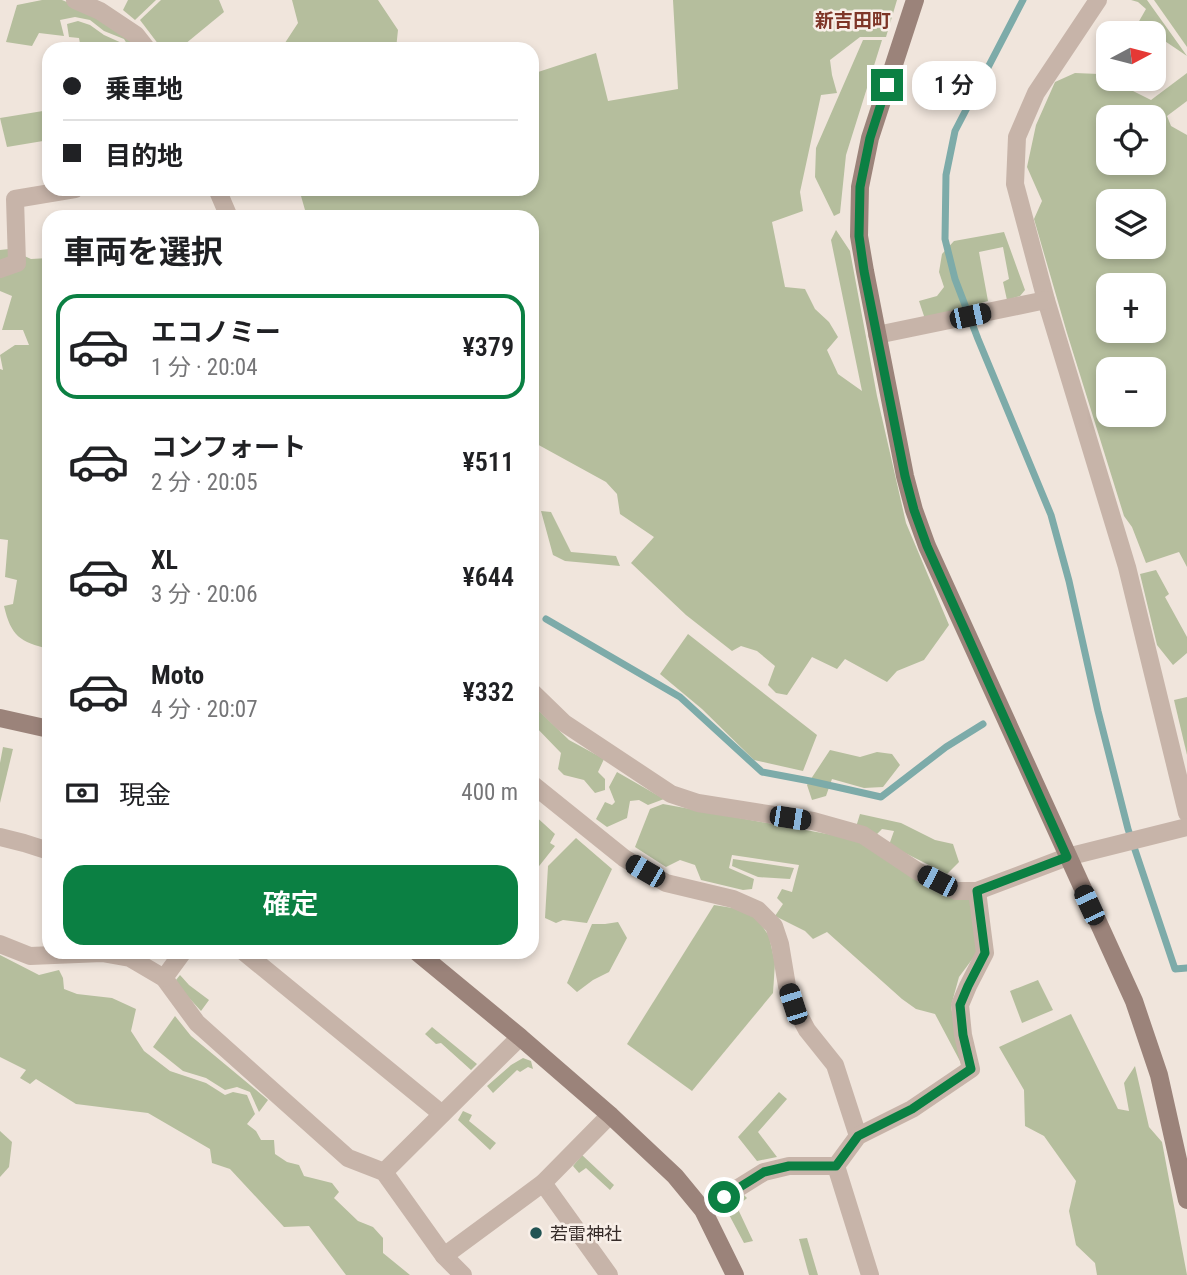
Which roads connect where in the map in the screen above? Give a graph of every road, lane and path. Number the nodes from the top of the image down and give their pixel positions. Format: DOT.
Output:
graph roads {
  1 [pos="75,0"];
  2 [pos="915,0"];
  3 [pos="1098,0"];
  4 [pos="142,42"];
  5 [pos="42,194"];
  6 [pos="0,269"];
  7 [pos="1046,300"];
  8 [pos="877,335"];
  9 [pos="539,699"];
  10 [pos="0,718"];
  11 [pos="42,727"];
  12 [pos="539,790"];
  13 [pos="1187,813"];
  14 [pos="1187,828"];
  15 [pos="0,838"];
  16 [pos="42,849"];
  17 [pos="1067,857"];
  18 [pos="977,891"];
  19 [pos="0,944"];
  20 [pos="42,956"];
  21 [pos="132,959"];
  22 [pos="178,959"];
  23 [pos="253,959"];
  24 [pos="425,959"];
  25 [pos="164,978"];
  26 [pos="520,1037"];
  27 [pos="442,1114"];
  28 [pos="610,1115"];
  29 [pos="858,1136"];
  30 [pos="836,1166"];
  31 [pos="384,1172"];
  32 [pos="543,1183"];
  33 [pos="1187,1200"];
  34 [pos="704,1210"];
  35 [pos="444,1256"];
  36 [pos="463,1275"];
  37 [pos="609,1275"];
  38 [pos="735,1275"];
  39 [pos="870,1275"];
  1 -- 4 [label="street"];
  2 -- 8 [label="street"];
  3 -- 7 [label="street"];
  5 -- 6 [label="street"];
  7 -- 8 [label="street"];
  7 -- 13 [label="street"];
  8 -- 17 [label="street"];
  9 -- 18 [label="street"];
  10 -- 11 [label="street"];
  12 -- 29 [label="street"];
  14 -- 17 [label="street"];
  15 -- 16 [label="street"];
  17 -- 18 [label="street"];
  17 -- 33 [label="street"];
  18 -- 29 [label="street"];
  19 -- 20 [label="street"];
  21 -- 25 [label="street"];
  22 -- 25 [label="street"];
  23 -- 27 [label="street"];
  24 -- 26 [label="street"];
  25 -- 31 [label="street"];
  26 -- 27 [label="street"];
  26 -- 28 [label="street"];
  27 -- 31 [label="street"];
  28 -- 32 [label="street"];
  28 -- 34 [label="street"];
  29 -- 30 [label="street"];
  30 -- 34 [label="street"];
  30 -- 39 [label="street"];
  31 -- 35 [label="street"];
  32 -- 35 [label="street"];
  32 -- 37 [label="street"];
  34 -- 38 [label="street"];
  35 -- 36 [label="street"];
}
